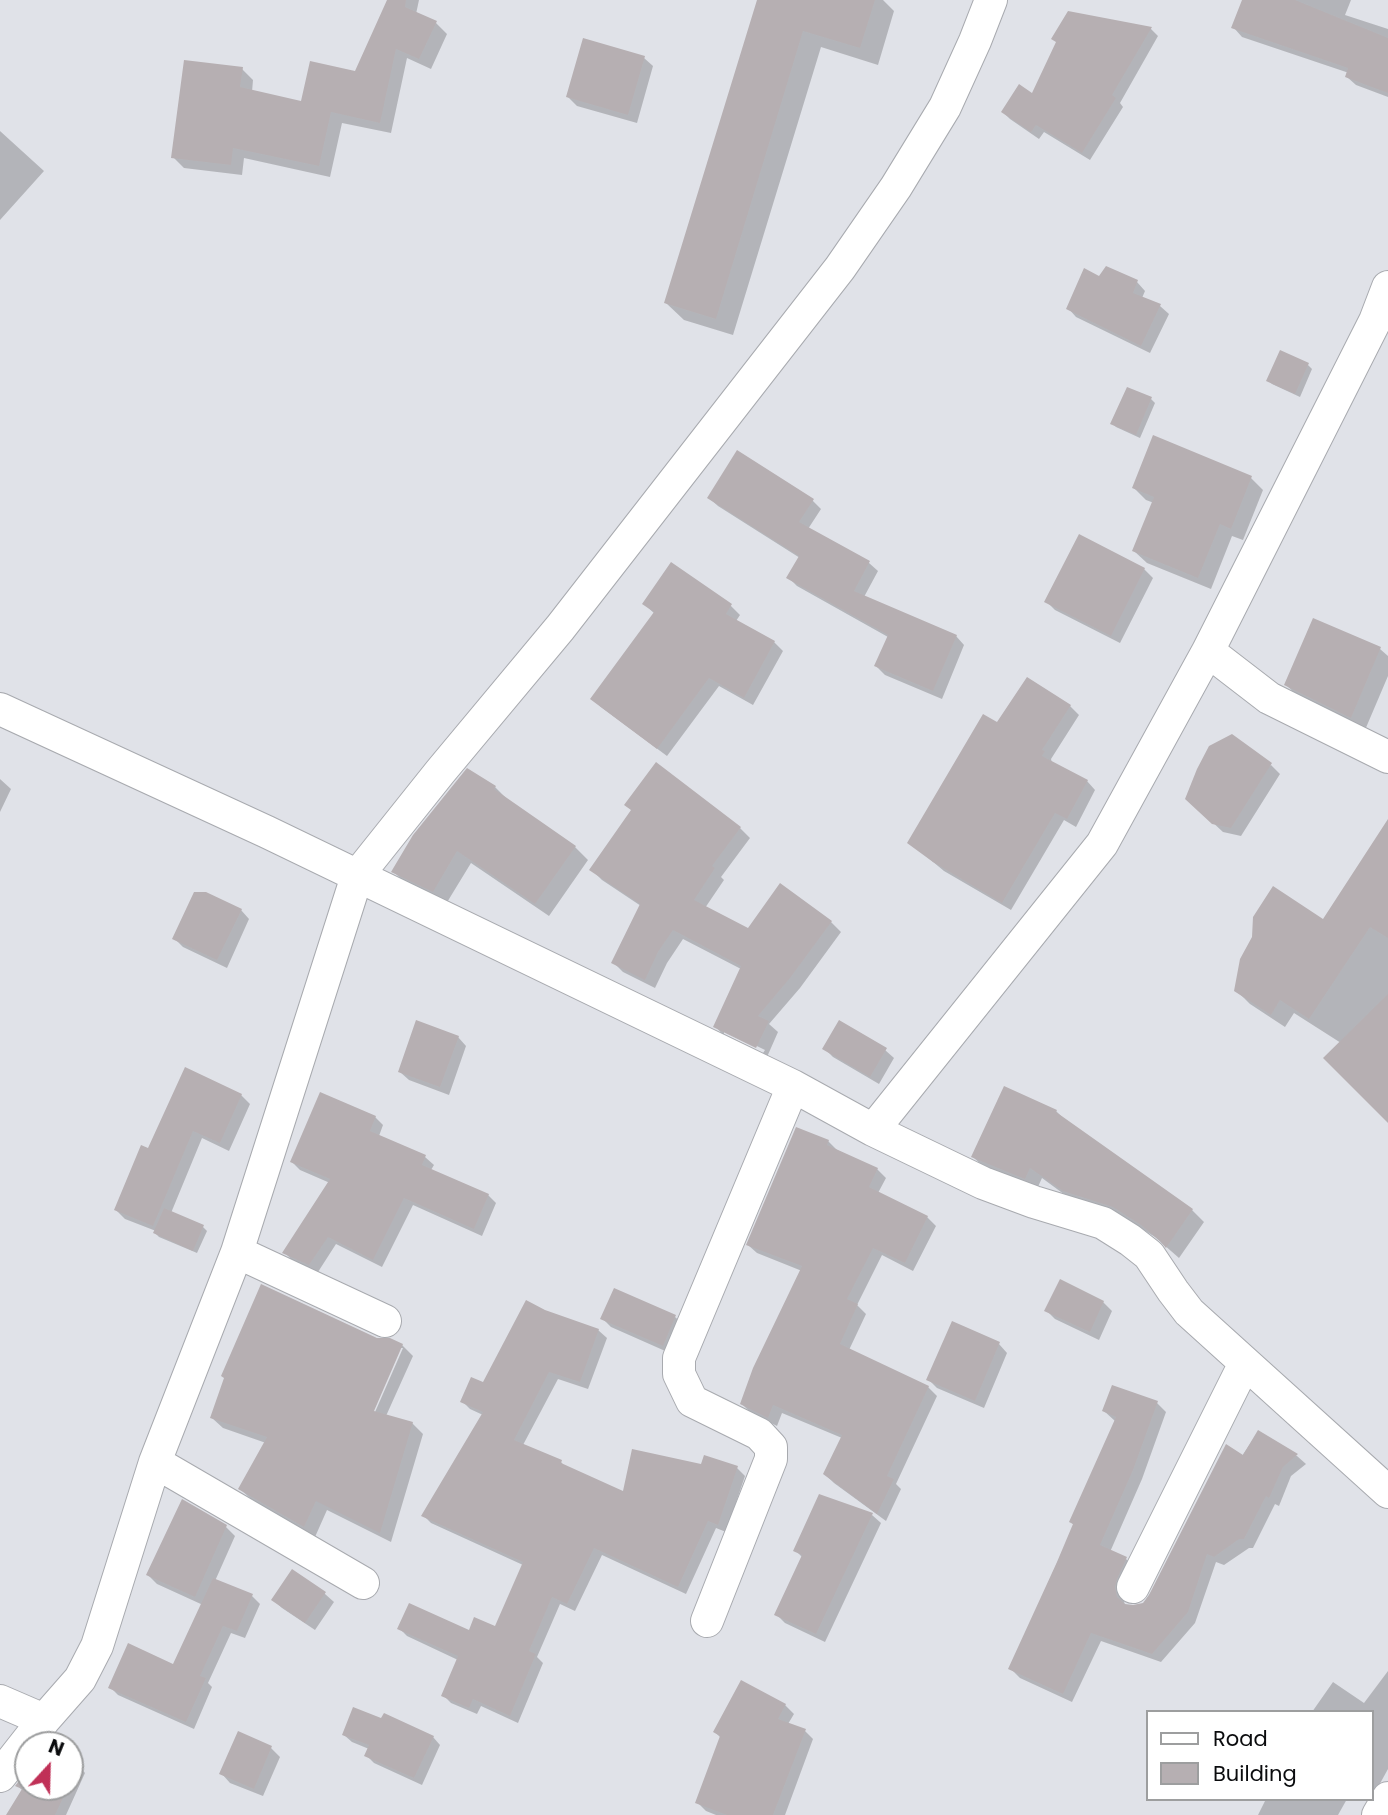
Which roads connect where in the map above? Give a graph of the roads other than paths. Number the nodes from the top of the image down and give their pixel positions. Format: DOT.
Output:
graph roads {
  1 [pos="991,0"];
  2 [pos="1388,287"];
  3 [pos="1208,651"];
  4 [pos="0,709"];
  5 [pos="1388,757"];
  6 [pos="357,876"];
  7 [pos="793,1086"];
  8 [pos="873,1130"];
  9 [pos="237,1252"];
  10 [pos="385,1321"];
  11 [pos="1245,1363"];
  12 [pos="155,1462"];
  13 [pos="1388,1492"];
  14 [pos="363,1583"];
  15 [pos="1133,1587"];
  16 [pos="707,1620"];
  17 [pos="0,1701"];
  18 [pos="44,1720"];
  19 [pos="0,1776"];
  20 [pos="1388,1798"];
  21 [pos="1378,1815"];
  1 -- 6 [label="street"];
  2 -- 3 [label="street"];
  3 -- 5 [label="street"];
  3 -- 8 [label="street"];
  4 -- 6 [label="street"];
  6 -- 7 [label="street"];
  6 -- 9 [label="street"];
  7 -- 8 [label="street"];
  7 -- 16 [label="street"];
  8 -- 11 [label="street"];
  9 -- 10 [label="street"];
  9 -- 12 [label="street"];
  11 -- 13 [label="street"];
  11 -- 15 [label="street"];
  12 -- 14 [label="street"];
  12 -- 18 [label="street"];
  17 -- 18 [label="street"];
  18 -- 19 [label="street"];
  20 -- 21 [label="street"];
}
